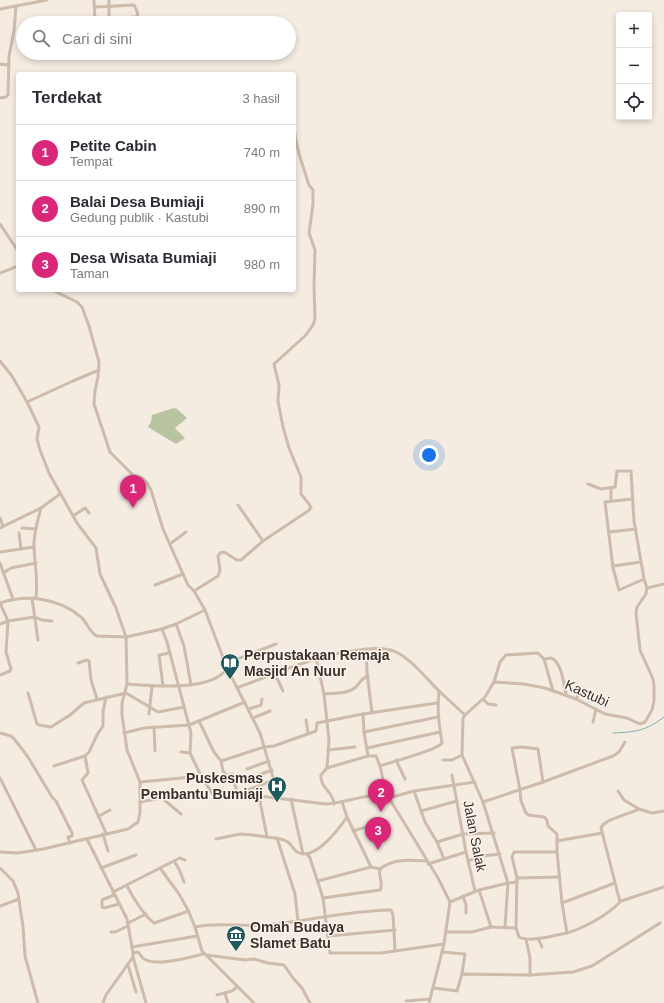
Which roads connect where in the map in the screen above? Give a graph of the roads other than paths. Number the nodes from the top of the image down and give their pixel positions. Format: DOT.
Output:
graph roads {
  1 [pos="48,0"];
  2 [pos="94,0"];
  3 [pos="109,0"];
  4 [pos="30,2"];
  5 [pos="16,6"];
  6 [pos="109,6"];
  7 [pos="96,7"];
  8 [pos="0,9"];
  9 [pos="96,16"];
  10 [pos="109,16"];
  11 [pos="137,16"];
  12 [pos="0,64"];
  13 [pos="9,65"];
  14 [pos="0,98"];
  15 [pos="296,142"];
  16 [pos="0,224"];
  17 [pos="16,244"];
  18 [pos="16,267"];
  19 [pos="0,273"];
  20 [pos="55,292"];
  21 [pos="0,361"];
  22 [pos="99,370"];
  23 [pos="27,402"];
  24 [pos="588,484"];
  25 [pos="611,489"];
  26 [pos="60,494"];
  27 [pos="632,499"];
  28 [pos="611,501"];
  29 [pos="238,505"];
  30 [pos="41,508"];
  31 [pos="89,513"];
  32 [pos="73,516"];
  33 [pos="0,518"];
  34 [pos="2,527"];
  35 [pos="22,528"];
  36 [pos="36,529"];
  37 [pos="636,529"];
  38 [pos="186,532"];
  39 [pos="609,532"];
  40 [pos="20,533"];
  41 [pos="264,541"];
  42 [pos="170,544"];
  43 [pos="34,547"];
  44 [pos="22,549"];
  45 [pos="0,552"];
  46 [pos="641,562"];
  47 [pos="36,563"];
  48 [pos="0,566"];
  49 [pos="613,566"];
  50 [pos="3,572"];
  51 [pos="183,574"];
  52 [pos="644,579"];
  53 [pos="664,584"];
  54 [pos="155,585"];
  55 [pos="647,588"];
  56 [pos="194,591"];
  57 [pos="34,598"];
  58 [pos="13,599"];
  59 [pos="0,602"];
  60 [pos="204,610"];
  61 [pos="34,617"];
  62 [pos="8,621"];
  63 [pos="52,621"];
  64 [pos="0,624"];
  65 [pos="176,624"];
  66 [pos="162,629"];
  67 [pos="126,637"];
  68 [pos="38,640"];
  69 [pos="276,644"];
  70 [pos="366,649"];
  71 [pos="170,653"];
  72 [pos="316,658"];
  73 [pos="544,659"];
  74 [pos="78,663"];
  75 [pos="227,663"];
  76 [pos="227,668"];
  77 [pos="0,674"];
  78 [pos="275,674"];
  79 [pos="368,676"];
  80 [pos="494,682"];
  81 [pos="127,684"];
  82 [pos="191,685"];
  83 [pos="152,686"];
  84 [pos="163,686"];
  85 [pos="178,686"];
  86 [pos="237,688"];
  87 [pos="553,690"];
  88 [pos="283,691"];
  89 [pos="439,691"];
  90 [pos="28,693"];
  91 [pos="126,693"];
  92 [pos="324,694"];
  93 [pos="566,694"];
  94 [pos="581,694"];
  95 [pos="106,697"];
  96 [pos="97,699"];
  97 [pos="262,699"];
  98 [pos="483,699"];
  99 [pos="576,699"];
  100 [pos="245,702"];
  101 [pos="437,703"];
  102 [pos="496,705"];
  103 [pos="149,707"];
  104 [pos="184,708"];
  105 [pos="249,709"];
  106 [pos="596,709"];
  107 [pos="270,710"];
  108 [pos="372,713"];
  109 [pos="149,714"];
  110 [pos="363,714"];
  111 [pos="465,715"];
  112 [pos="438,717"];
  113 [pos="253,718"];
  114 [pos="306,720"];
  115 [pos="199,721"];
  116 [pos="327,721"];
  117 [pos="593,722"];
  118 [pos="189,725"];
  119 [pos="154,727"];
  120 [pos="364,732"];
  121 [pos="440,732"];
  122 [pos="0,733"];
  123 [pos="124,733"];
  124 [pos="308,734"];
  125 [pos="625,742"];
  126 [pos="264,747"];
  127 [pos="355,747"];
  128 [pos="367,748"];
  129 [pos="328,750"];
  130 [pos="155,751"];
  131 [pos="181,752"];
  132 [pos="190,753"];
  133 [pos="462,755"];
  134 [pos="85,756"];
  135 [pos="368,756"];
  136 [pos="396,760"];
  137 [pos="443,760"];
  138 [pos="221,761"];
  139 [pos="269,761"];
  140 [pos="54,766"];
  141 [pos="380,766"];
  142 [pos="327,768"];
  143 [pos="247,769"];
  144 [pos="272,770"];
  145 [pos="226,775"];
  146 [pos="452,775"];
  147 [pos="0,778"];
  148 [pos="405,779"];
  149 [pos="274,780"];
  150 [pos="204,781"];
  151 [pos="140,782"];
  152 [pos="240,782"];
  153 [pos="475,782"];
  154 [pos="543,782"];
  155 [pos="454,785"];
  156 [pos="520,790"];
  157 [pos="414,791"];
  158 [pos="618,791"];
  159 [pos="242,792"];
  160 [pos="238,796"];
  161 [pos="259,796"];
  162 [pos="384,796"];
  163 [pos="279,798"];
  164 [pos="388,798"];
  165 [pos="291,799"];
  166 [pos="457,801"];
  167 [pos="140,802"];
  168 [pos="342,802"];
  169 [pos="483,802"];
  170 [pos="334,804"];
  171 [pos="639,809"];
  172 [pos="110,810"];
  173 [pos="421,811"];
  174 [pos="664,811"];
  175 [pos="181,814"];
  176 [pos="99,816"];
  177 [pos="347,817"];
  178 [pos="383,822"];
  179 [pos="353,831"];
  180 [pos="105,832"];
  181 [pos="494,833"];
  182 [pos="602,833"];
  183 [pos="463,834"];
  184 [pos="267,838"];
  185 [pos="277,838"];
  186 [pos="87,839"];
  187 [pos="216,839"];
  188 [pos="69,841"];
  189 [pos="557,841"];
  190 [pos="437,842"];
  191 [pos="39,850"];
  192 [pos="108,851"];
  193 [pos="0,852"];
  194 [pos="466,852"];
  195 [pos="557,852"];
  196 [pos="303,854"];
  197 [pos="307,854"];
  198 [pos="500,854"];
  199 [pos="136,855"];
  200 [pos="444,859"];
  201 [pos="185,860"];
  202 [pos="174,861"];
  203 [pos="468,861"];
  204 [pos="427,862"];
  205 [pos="371,866"];
  206 [pos="0,868"];
  207 [pos="101,868"];
  208 [pos="160,868"];
  209 [pos="380,869"];
  210 [pos="560,877"];
  211 [pos="517,880"];
  212 [pos="318,881"];
  213 [pos="184,882"];
  214 [pos="508,883"];
  215 [pos="615,883"];
  216 [pos="127,886"];
  217 [pos="664,887"];
  218 [pos="477,890"];
  219 [pos="113,893"];
  220 [pos="463,896"];
  221 [pos="323,898"];
  222 [pos="20,899"];
  223 [pos="621,901"];
  224 [pos="450,902"];
  225 [pos="562,903"];
  226 [pos="119,904"];
  227 [pos="0,906"];
  228 [pos="189,911"];
  229 [pos="466,913"];
  230 [pos="146,914"];
  231 [pos="325,917"];
  232 [pos="298,921"];
  233 [pos="660,922"];
  234 [pos="128,924"];
  235 [pos="491,927"];
  236 [pos="505,927"];
  237 [pos="195,928"];
  238 [pos="516,928"];
  239 [pos="394,930"];
  240 [pos="110,932"];
  241 [pos="446,932"];
  242 [pos="568,933"];
  243 [pos="197,936"];
  244 [pos="328,936"];
  245 [pos="538,938"];
  246 [pos="526,939"];
  247 [pos="444,944"];
  248 [pos="132,947"];
  249 [pos="542,947"];
  250 [pos="395,950"];
  251 [pos="442,952"];
  252 [pos="133,955"];
  253 [pos="205,955"];
  254 [pos="128,965"];
  255 [pos="462,974"];
  256 [pos="530,975"];
  257 [pos="237,987"];
  258 [pos="434,988"];
  259 [pos="136,992"];
  260 [pos="225,994"];
  261 [pos="217,995"];
  262 [pos="430,999"];
  263 [pos="406,1001"];
  264 [pos="38,1003"];
  265 [pos="103,1003"];
  266 [pos="146,1003"];
  267 [pos="228,1003"];
  268 [pos="254,1003"];
  269 [pos="310,1003"];
  270 [pos="429,1003"];
  1 -- 4 [label="street"];
  2 -- 9 [label="street"];
  3 -- 6 [label="street"];
  4 -- 5 [label="street"];
  5 -- 8 [label="street"];
  5 -- 13 [label="street"];
  6 -- 7 [label="street"];
  6 -- 10 [label="street"];
  6 -- 11 [label="street"];
  12 -- 13 [label="street"];
  13 -- 14 [label="street"];
  15 -- 41 [label="street"];
  16 -- 17 [label="street"];
  18 -- 19 [label="street"];
  20 -- 22 [label="street"];
  21 -- 23 [label="street"];
  22 -- 23 [label="street"];
  22 -- 42 [label="street"];
  23 -- 26 [label="street"];
  24 -- 25 [label="street"];
  25 -- 27 [label="street"];
  25 -- 28 [label="street"];
  26 -- 30 [label="street"];
  26 -- 32 [label="street"];
  27 -- 28 [label="street"];
  27 -- 37 [label="street"];
  28 -- 39 [label="street"];
  29 -- 41 [label="street"];
  30 -- 34 [label="street"];
  30 -- 36 [label="street"];
  31 -- 32 [label="street"];
  32 -- 67 [label="street"];
  33 -- 34 [label="street"];
  35 -- 36 [label="street"];
  36 -- 43 [label="street"];
  37 -- 39 [label="street"];
  37 -- 46 [label="street"];
  38 -- 42 [label="street"];
  39 -- 49 [label="street"];
  40 -- 44 [label="street"];
  41 -- 56 [label="street"];
  42 -- 51 [label="street"];
  43 -- 44 [label="street"];
  43 -- 47 [label="street"];
  44 -- 45 [label="street"];
  46 -- 49 [label="street"];
  46 -- 52 [label="street"];
  47 -- 50 [label="street"];
  47 -- 57 [label="street"];
  48 -- 50 [label="street"];
  49 -- 52 [label="street"];
  50 -- 58 [label="street"];
  51 -- 54 [label="street"];
  51 -- 56 [label="street"];
  52 -- 55 [label="street"];
  53 -- 55 [label="street"];
  55 -- 106 [label="street, Kastubi"];
  56 -- 60 [label="street"];
  57 -- 58 [label="street"];
  57 -- 61 [label="street"];
  57 -- 67 [label="street"];
  58 -- 59 [label="street"];
  59 -- 62 [label="street"];
  60 -- 65 [label="street"];
  60 -- 75 [label="street"];
  61 -- 62 [label="street"];
  61 -- 63 [label="street"];
  61 -- 68 [label="street"];
  62 -- 64 [label="street"];
  62 -- 77 [label="street"];
  65 -- 66 [label="street"];
  65 -- 82 [label="street"];
  66 -- 67 [label="street"];
  66 -- 71 [label="street"];
  67 -- 81 [label="street"];
  69 -- 75 [label="street"];
  70 -- 72 [label="street"];
  70 -- 79 [label="street"];
  70 -- 89 [label="street"];
  71 -- 84 [label="street"];
  71 -- 85 [label="street"];
  72 -- 78 [label="street"];
  72 -- 92 [label="street"];
  73 -- 80 [label="street"];
  73 -- 87 [label="street"];
  73 -- 93 [label="street"];
  74 -- 96 [label="street"];
  75 -- 76 [label="street"];
  76 -- 82 [label="street"];
  76 -- 86 [label="street"];
  78 -- 86 [label="street"];
  78 -- 88 [label="street"];
  79 -- 92 [label="street"];
  79 -- 108 [label="street"];
  80 -- 87 [label="street, Kastubi"];
  80 -- 98 [label="street"];
  81 -- 83 [label="street"];
  81 -- 91 [label="street"];
  82 -- 85 [label="street"];
  83 -- 84 [label="street"];
  83 -- 103 [label="street"];
  84 -- 85 [label="street"];
  85 -- 104 [label="street"];
  86 -- 100 [label="street"];
  87 -- 93 [label="street, Kastubi"];
  89 -- 101 [label="street"];
  89 -- 111 [label="street"];
  90 -- 96 [label="street"];
  91 -- 95 [label="street"];
  91 -- 103 [label="street"];
  91 -- 123 [label="street"];
  92 -- 116 [label="street"];
  93 -- 99 [label="street, Kastubi"];
  94 -- 99 [label="street"];
  95 -- 96 [label="street"];
  95 -- 134 [label="street"];
  97 -- 105 [label="street"];
  98 -- 102 [label="street"];
  98 -- 111 [label="street"];
  99 -- 106 [label="street, Kastubi"];
  100 -- 105 [label="street"];
  100 -- 115 [label="street"];
  101 -- 108 [label="street"];
  101 -- 112 [label="street"];
  103 -- 104 [label="street"];
  103 -- 109 [label="street"];
  104 -- 118 [label="street"];
  105 -- 113 [label="street"];
  106 -- 117 [label="street"];
  107 -- 113 [label="street"];
  108 -- 110 [label="street"];
  110 -- 116 [label="street"];
  110 -- 120 [label="street"];
  111 -- 133 [label="street"];
  112 -- 120 [label="street"];
  112 -- 121 [label="street"];
  113 -- 126 [label="street"];
  114 -- 124 [label="street"];
  115 -- 118 [label="street"];
  115 -- 138 [label="street"];
  116 -- 124 [label="street"];
  116 -- 129 [label="street"];
  118 -- 119 [label="street"];
  118 -- 132 [label="street"];
  119 -- 123 [label="street"];
  119 -- 130 [label="street"];
  120 -- 128 [label="street"];
  121 -- 128 [label="street"];
  121 -- 136 [label="street"];
  122 -- 188 [label="street"];
  123 -- 151 [label="street"];
  124 -- 126 [label="street"];
  125 -- 154 [label="street"];
  126 -- 138 [label="street"];
  126 -- 139 [label="street"];
  127 -- 129 [label="street"];
  128 -- 135 [label="street"];
  129 -- 142 [label="street"];
  131 -- 132 [label="street"];
  132 -- 150 [label="street"];
  133 -- 137 [label="street"];
  133 -- 153 [label="street"];
  134 -- 140 [label="street"];
  134 -- 176 [label="street"];
  135 -- 141 [label="street"];
  135 -- 142 [label="street"];
  136 -- 141 [label="street"];
  136 -- 148 [label="street"];
  138 -- 145 [label="street"];
  139 -- 143 [label="street"];
  139 -- 144 [label="street"];
  141 -- 162 [label="street"];
  142 -- 170 [label="street"];
  144 -- 149 [label="street"];
  144 -- 152 [label="street"];
  145 -- 150 [label="street"];
  145 -- 160 [label="street"];
  146 -- 155 [label="street, Jalan Salak"];
  147 -- 191 [label="street"];
  149 -- 159 [label="street"];
  149 -- 163 [label="street"];
  150 -- 151 [label="street"];
  150 -- 160 [label="street"];
  151 -- 167 [label="street"];
  153 -- 155 [label="street"];
  153 -- 169 [label="street"];
  154 -- 156 [label="street"];
  154 -- 156 [label="street"];
  155 -- 157 [label="street"];
  155 -- 166 [label="street, Jalan Salak"];
  156 -- 169 [label="street"];
  156 -- 189 [label="street"];
  157 -- 164 [label="street"];
  157 -- 173 [label="street"];
  158 -- 171 [label="street"];
  160 -- 161 [label="street"];
  161 -- 163 [label="street"];
  161 -- 184 [label="street"];
  162 -- 164 [label="street"];
  162 -- 168 [label="street"];
  163 -- 165 [label="street"];
  164 -- 204 [label="street"];
  165 -- 170 [label="street"];
  165 -- 196 [label="street"];
  166 -- 173 [label="street"];
  166 -- 183 [label="street, Jalan Salak"];
  167 -- 175 [label="street"];
  167 -- 180 [label="street"];
  168 -- 170 [label="street"];
  168 -- 177 [label="street"];
  169 -- 181 [label="street"];
  171 -- 174 [label="street"];
  171 -- 182 [label="street"];
  172 -- 176 [label="street"];
  173 -- 190 [label="street"];
  176 -- 180 [label="street"];
  177 -- 179 [label="street"];
  177 -- 197 [label="street"];
  178 -- 179 [label="street"];
  179 -- 205 [label="street"];
  180 -- 186 [label="street"];
  180 -- 192 [label="street"];
  181 -- 183 [label="street"];
  181 -- 198 [label="street"];
  182 -- 189 [label="street"];
  182 -- 215 [label="street"];
  183 -- 190 [label="street"];
  183 -- 194 [label="street, Jalan Salak"];
  184 -- 185 [label="street"];
  184 -- 187 [label="street"];
  185 -- 196 [label="street"];
  185 -- 232 [label="street"];
  186 -- 188 [label="street"];
  186 -- 207 [label="street"];
  188 -- 191 [label="street"];
  189 -- 195 [label="street"];
  190 -- 200 [label="street"];
  191 -- 193 [label="street"];
  194 -- 200 [label="street"];
  194 -- 203 [label="street, Jalan Salak"];
  195 -- 210 [label="street"];
  195 -- 211 [label="street"];
  196 -- 197 [label="street"];
  197 -- 212 [label="street"];
  198 -- 203 [label="street"];
  198 -- 214 [label="street"];
  199 -- 207 [label="street"];
  200 -- 204 [label="street"];
  201 -- 202 [label="street"];
  202 -- 208 [label="street"];
  202 -- 213 [label="street"];
  203 -- 218 [label="street, Jalan Salak"];
  204 -- 209 [label="street"];
  204 -- 224 [label="street"];
  205 -- 209 [label="street"];
  205 -- 212 [label="street"];
  206 -- 222 [label="street"];
  207 -- 219 [label="street"];
  208 -- 216 [label="street"];
  208 -- 228 [label="street"];
  209 -- 221 [label="street"];
  210 -- 211 [label="street"];
  210 -- 225 [label="street"];
  211 -- 214 [label="street"];
  211 -- 238 [label="street"];
  212 -- 221 [label="street"];
  214 -- 218 [label="street"];
  214 -- 236 [label="street"];
  215 -- 223 [label="street"];
  215 -- 225 [label="street"];
  216 -- 219 [label="street"];
  216 -- 230 [label="street"];
  217 -- 223 [label="street"];
  218 -- 220 [label="street"];
  218 -- 235 [label="street, Jalan Salak"];
  219 -- 226 [label="street"];
  219 -- 226 [label="street"];
  220 -- 224 [label="street"];
  220 -- 229 [label="street"];
  221 -- 231 [label="street"];
  222 -- 227 [label="street"];
  222 -- 264 [label="street"];
  223 -- 242 [label="street"];
  224 -- 241 [label="street"];
  225 -- 242 [label="street"];
  226 -- 234 [label="street"];
  228 -- 230 [label="street"];
  228 -- 237 [label="street"];
  230 -- 234 [label="street"];
  231 -- 232 [label="street"];
  231 -- 239 [label="street"];
  231 -- 244 [label="street"];
  232 -- 237 [label="street"];
  233 -- 256 [label="street"];
  234 -- 240 [label="street"];
  234 -- 248 [label="street"];
  235 -- 236 [label="street"];
  235 -- 241 [label="street"];
  236 -- 238 [label="street"];
  237 -- 243 [label="street"];
  238 -- 246 [label="street"];
  239 -- 244 [label="street"];
  239 -- 250 [label="street"];
  241 -- 247 [label="street"];
  242 -- 245 [label="street"];
  243 -- 248 [label="street"];
  243 -- 253 [label="street"];
  244 -- 250 [label="street"];
  245 -- 246 [label="street"];
  245 -- 249 [label="street"];
  246 -- 256 [label="street"];
  247 -- 250 [label="street"];
  247 -- 251 [label="street"];
  248 -- 252 [label="street"];
  251 -- 255 [label="street"];
  251 -- 258 [label="street"];
  252 -- 253 [label="street"];
  252 -- 254 [label="street"];
  252 -- 266 [label="street"];
  253 -- 257 [label="street"];
  253 -- 269 [label="street"];
  254 -- 259 [label="street"];
  254 -- 265 [label="street"];
  255 -- 256 [label="street"];
  255 -- 258 [label="street"];
  257 -- 260 [label="street"];
  257 -- 268 [label="street"];
  258 -- 262 [label="street"];
  260 -- 261 [label="street"];
  260 -- 267 [label="street"];
  262 -- 263 [label="street"];
  262 -- 270 [label="street"];
}
